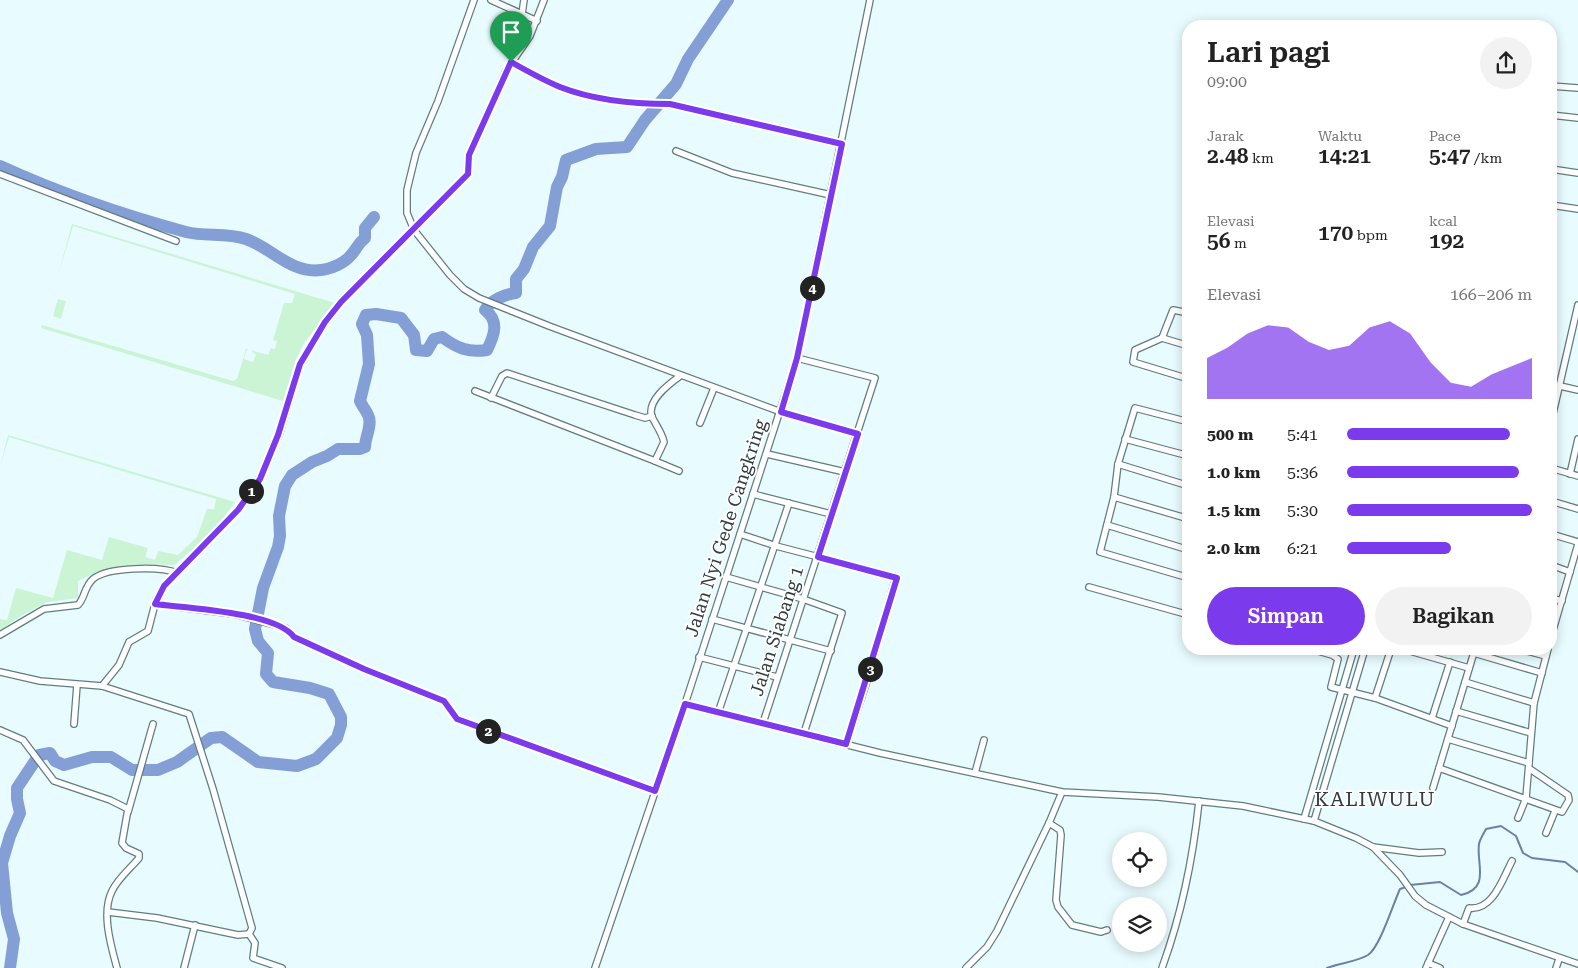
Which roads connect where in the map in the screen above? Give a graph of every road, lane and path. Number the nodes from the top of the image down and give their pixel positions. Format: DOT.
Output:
graph roads {
  1 [pos="474,0"];
  2 [pos="491,0"];
  3 [pos="524,0"];
  4 [pos="544,0"];
  5 [pos="870,0"];
  6 [pos="522,14"];
  7 [pos="537,21"];
  8 [pos="511,62"];
  9 [pos="1557,86"];
  10 [pos="1578,88"];
  11 [pos="1557,116"];
  12 [pos="1578,118"];
  13 [pos="842,144"];
  14 [pos="676,151"];
  15 [pos="1557,171"];
  16 [pos="1578,173"];
  17 [pos="0,174"];
  18 [pos="832,196"];
  19 [pos="1557,206"];
  20 [pos="1578,209"];
  21 [pos="414,230"];
  22 [pos="176,241"];
  23 [pos="1578,305"];
  24 [pos="1182,312"];
  25 [pos="1577,317"];
  26 [pos="1162,338"];
  27 [pos="1182,344"];
  28 [pos="797,358"];
  29 [pos="680,376"];
  30 [pos="1182,378"];
  31 [pos="1560,386"];
  32 [pos="714,388"];
  33 [pos="1578,390"];
  34 [pos="475,391"];
  35 [pos="491,398"];
  36 [pos="1557,398"];
  37 [pos="781,412"];
  38 [pos="652,416"];
  39 [pos="1182,420"];
  40 [pos="700,422"];
  41 [pos="858,434"];
  42 [pos="1125,439"];
  43 [pos="1578,439"];
  44 [pos="767,454"];
  45 [pos="1182,454"];
  46 [pos="655,461"];
  47 [pos="1118,464"];
  48 [pos="1557,470"];
  49 [pos="679,471"];
  50 [pos="846,472"];
  51 [pos="1570,474"];
  52 [pos="1578,476"];
  53 [pos="1182,484"];
  54 [pos="753,494"];
  55 [pos="1114,497"];
  56 [pos="789,503"];
  57 [pos="1557,503"];
  58 [pos="1578,509"];
  59 [pos="831,514"];
  60 [pos="1182,517"];
  61 [pos="1106,525"];
  62 [pos="740,534"];
  63 [pos="1557,536"];
  64 [pos="1578,543"];
  65 [pos="776,546"];
  66 [pos="1182,548"];
  67 [pos="818,557"];
  68 [pos="1557,567"];
  69 [pos="1570,572"];
  70 [pos="177,573"];
  71 [pos="1182,576"];
  72 [pos="726,577"];
  73 [pos="1089,587"];
  74 [pos="762,588"];
  75 [pos="803,599"];
  76 [pos="1557,600"];
  77 [pos="1562,602"];
  78 [pos="155,604"];
  79 [pos="1182,613"];
  80 [pos="1557,616"];
  81 [pos="712,619"];
  82 [pos="748,628"];
  83 [pos="0,635"];
  84 [pos="789,638"];
  85 [pos="831,651"];
  86 [pos="1332,655"];
  87 [pos="1352,655"];
  88 [pos="1364,655"];
  89 [pos="1389,655"];
  90 [pos="1425,655"];
  91 [pos="1474,655"];
  92 [pos="1487,655"];
  93 [pos="1542,655"];
  94 [pos="1546,656"];
  95 [pos="699,657"];
  96 [pos="1450,662"];
  97 [pos="734,668"];
  98 [pos="1469,668"];
  99 [pos="0,672"];
  100 [pos="1542,673"];
  101 [pos="777,677"];
  102 [pos="1465,682"];
  103 [pos="77,685"];
  104 [pos="102,686"];
  105 [pos="1341,690"];
  106 [pos="1352,693"];
  107 [pos="1375,698"];
  108 [pos="1534,703"];
  109 [pos="685,704"];
  110 [pos="1456,711"];
  111 [pos="718,713"];
  112 [pos="1432,718"];
  113 [pos="763,723"];
  114 [pos="74,724"];
  115 [pos="153,724"];
  116 [pos="1452,726"];
  117 [pos="0,730"];
  118 [pos="804,733"];
  119 [pos="1531,733"];
  120 [pos="1448,739"];
  121 [pos="984,740"];
  122 [pos="846,744"];
  123 [pos="1529,766"];
  124 [pos="1439,768"];
  125 [pos="975,773"];
  126 [pos="1433,788"];
  127 [pos="655,791"];
  128 [pos="1062,792"];
  129 [pos="1526,798"];
  130 [pos="1199,801"];
  131 [pos="1555,811"];
  132 [pos="128,812"];
  133 [pos="1518,818"];
  134 [pos="1304,819"];
  135 [pos="1314,821"];
  136 [pos="1049,823"];
  137 [pos="1546,834"];
  138 [pos="1373,847"];
  139 [pos="1442,852"];
  140 [pos="1512,861"];
  141 [pos="108,912"];
  142 [pos="1449,917"];
  143 [pos="1463,924"];
  144 [pos="195,925"];
  145 [pos="1107,930"];
  146 [pos="249,934"];
  147 [pos="1559,958"];
  148 [pos="1578,964"];
  149 [pos="1427,965"];
  150 [pos="116,968"];
  151 [pos="184,968"];
  152 [pos="282,968"];
  153 [pos="595,968"];
  154 [pos="966,968"];
  155 [pos="1162,968"];
  156 [pos="1440,968"];
  157 [pos="1556,968"];
  1 -- 21 [label="street"];
  2 -- 6 [label="street"];
  3 -- 6 [label="street"];
  4 -- 7 [label="street"];
  5 -- 13 [label="street, Jalan Nyi Gede Cangkring"];
  6 -- 7 [label="street"];
  7 -- 8 [label="street"];
  8 -- 13 [label="street"];
  8 -- 21 [label="street"];
  9 -- 10 [label="street"];
  11 -- 12 [label="street"];
  13 -- 18 [label="street, Jalan Nyi Gede Cangkring"];
  14 -- 18 [label="street"];
  15 -- 16 [label="street"];
  17 -- 22 [label="street"];
  18 -- 28 [label="street, Jalan Nyi Gede Cangkring"];
  19 -- 20 [label="street"];
  21 -- 29 [label="street"];
  21 -- 70 [label="street"];
  23 -- 25 [label="street"];
  24 -- 26 [label="street"];
  25 -- 31 [label="street"];
  26 -- 27 [label="street"];
  26 -- 30 [label="street"];
  28 -- 37 [label="street, Jalan Nyi Gede Cangkring"];
  28 -- 41 [label="street, Jalan Siabang 1"];
  29 -- 32 [label="street"];
  29 -- 38 [label="street"];
  31 -- 33 [label="street"];
  31 -- 36 [label="street"];
  32 -- 37 [label="street"];
  32 -- 40 [label="street"];
  34 -- 35 [label="street"];
  35 -- 38 [label="street"];
  35 -- 46 [label="street"];
  37 -- 41 [label="street"];
  37 -- 44 [label="street, Jalan Nyi Gede Cangkring"];
  38 -- 46 [label="street"];
  39 -- 42 [label="street"];
  41 -- 50 [label="street, Jalan Siabang 1"];
  42 -- 45 [label="street"];
  42 -- 47 [label="street"];
  43 -- 51 [label="street"];
  44 -- 50 [label="street"];
  44 -- 54 [label="street, Jalan Nyi Gede Cangkring"];
  46 -- 49 [label="street"];
  47 -- 53 [label="street"];
  47 -- 55 [label="street"];
  48 -- 51 [label="street"];
  50 -- 59 [label="street, Jalan Siabang 1"];
  51 -- 52 [label="street"];
  54 -- 56 [label="street"];
  54 -- 62 [label="street, Jalan Nyi Gede Cangkring"];
  55 -- 60 [label="street"];
  55 -- 61 [label="street"];
  56 -- 59 [label="street"];
  56 -- 65 [label="street"];
  57 -- 58 [label="street"];
  59 -- 67 [label="street, Jalan Siabang 1"];
  61 -- 66 [label="street"];
  61 -- 71 [label="street"];
  62 -- 65 [label="street"];
  62 -- 72 [label="street, Jalan Nyi Gede Cangkring"];
  63 -- 64 [label="street"];
  64 -- 69 [label="street"];
  65 -- 67 [label="street"];
  65 -- 74 [label="street"];
  67 -- 75 [label="street, Jalan Siabang 1"];
  67 -- 122 [label="street"];
  68 -- 69 [label="street"];
  69 -- 77 [label="street"];
  70 -- 78 [label="street"];
  70 -- 83 [label="street"];
  72 -- 74 [label="street"];
  72 -- 81 [label="street, Jalan Nyi Gede Cangkring"];
  73 -- 79 [label="street"];
  74 -- 75 [label="street"];
  74 -- 82 [label="street"];
  75 -- 84 [label="street, Jalan Siabang 1"];
  75 -- 85 [label="street"];
  76 -- 77 [label="street"];
  77 -- 80 [label="street"];
  78 -- 104 [label="street"];
  78 -- 127 [label="street"];
  81 -- 82 [label="street"];
  81 -- 95 [label="street, Jalan Nyi Gede Cangkring"];
  82 -- 84 [label="street"];
  82 -- 97 [label="street"];
  84 -- 85 [label="street"];
  84 -- 101 [label="street, Jalan Siabang 1"];
  85 -- 118 [label="street"];
  86 -- 105 [label="street"];
  87 -- 105 [label="street"];
  88 -- 106 [label="street"];
  89 -- 107 [label="street"];
  90 -- 96 [label="street"];
  91 -- 98 [label="street"];
  92 -- 100 [label="street"];
  93 -- 94 [label="street"];
  94 -- 100 [label="street"];
  95 -- 97 [label="street"];
  95 -- 109 [label="street, Jalan Nyi Gede Cangkring"];
  96 -- 98 [label="street"];
  96 -- 112 [label="street"];
  97 -- 101 [label="street"];
  97 -- 111 [label="street"];
  98 -- 102 [label="street"];
  99 -- 103 [label="street"];
  100 -- 108 [label="street"];
  101 -- 113 [label="street, Jalan Siabang 1"];
  102 -- 108 [label="street"];
  102 -- 110 [label="street"];
  103 -- 104 [label="street"];
  103 -- 114 [label="street"];
  104 -- 146 [label="street"];
  105 -- 106 [label="street"];
  105 -- 134 [label="street"];
  106 -- 107 [label="street"];
  106 -- 135 [label="street"];
  107 -- 112 [label="street"];
  108 -- 119 [label="street"];
  109 -- 111 [label="street"];
  109 -- 127 [label="street, Jalan Nyi Gede Cangkring"];
  110 -- 116 [label="street"];
  110 -- 119 [label="street"];
  111 -- 113 [label="street"];
  112 -- 116 [label="street"];
  113 -- 118 [label="street"];
  115 -- 132 [label="street"];
  116 -- 120 [label="street"];
  117 -- 132 [label="street"];
  118 -- 122 [label="street"];
  119 -- 123 [label="street"];
  120 -- 123 [label="street"];
  120 -- 124 [label="street"];
  121 -- 125 [label="street"];
  122 -- 125 [label="street"];
  123 -- 129 [label="street"];
  123 -- 131 [label="street"];
  124 -- 126 [label="street"];
  124 -- 129 [label="street"];
  125 -- 128 [label="street"];
  127 -- 153 [label="street, Jalan Nyi Gede Cangkring"];
  128 -- 130 [label="street"];
  128 -- 136 [label="street"];
  129 -- 131 [label="street"];
  129 -- 133 [label="street"];
  130 -- 134 [label="street"];
  130 -- 155 [label="street"];
  131 -- 137 [label="street"];
  132 -- 141 [label="street"];
  134 -- 135 [label="street"];
  135 -- 138 [label="street"];
  136 -- 145 [label="street"];
  136 -- 154 [label="street"];
  138 -- 139 [label="street"];
  138 -- 142 [label="street"];
  140 -- 143 [label="street"];
  141 -- 144 [label="street"];
  141 -- 150 [label="street"];
  142 -- 143 [label="street"];
  142 -- 149 [label="street"];
  143 -- 147 [label="street"];
  144 -- 146 [label="street"];
  144 -- 151 [label="street"];
  146 -- 152 [label="street"];
  147 -- 148 [label="street"];
  147 -- 157 [label="street"];
  149 -- 156 [label="street"];
}
